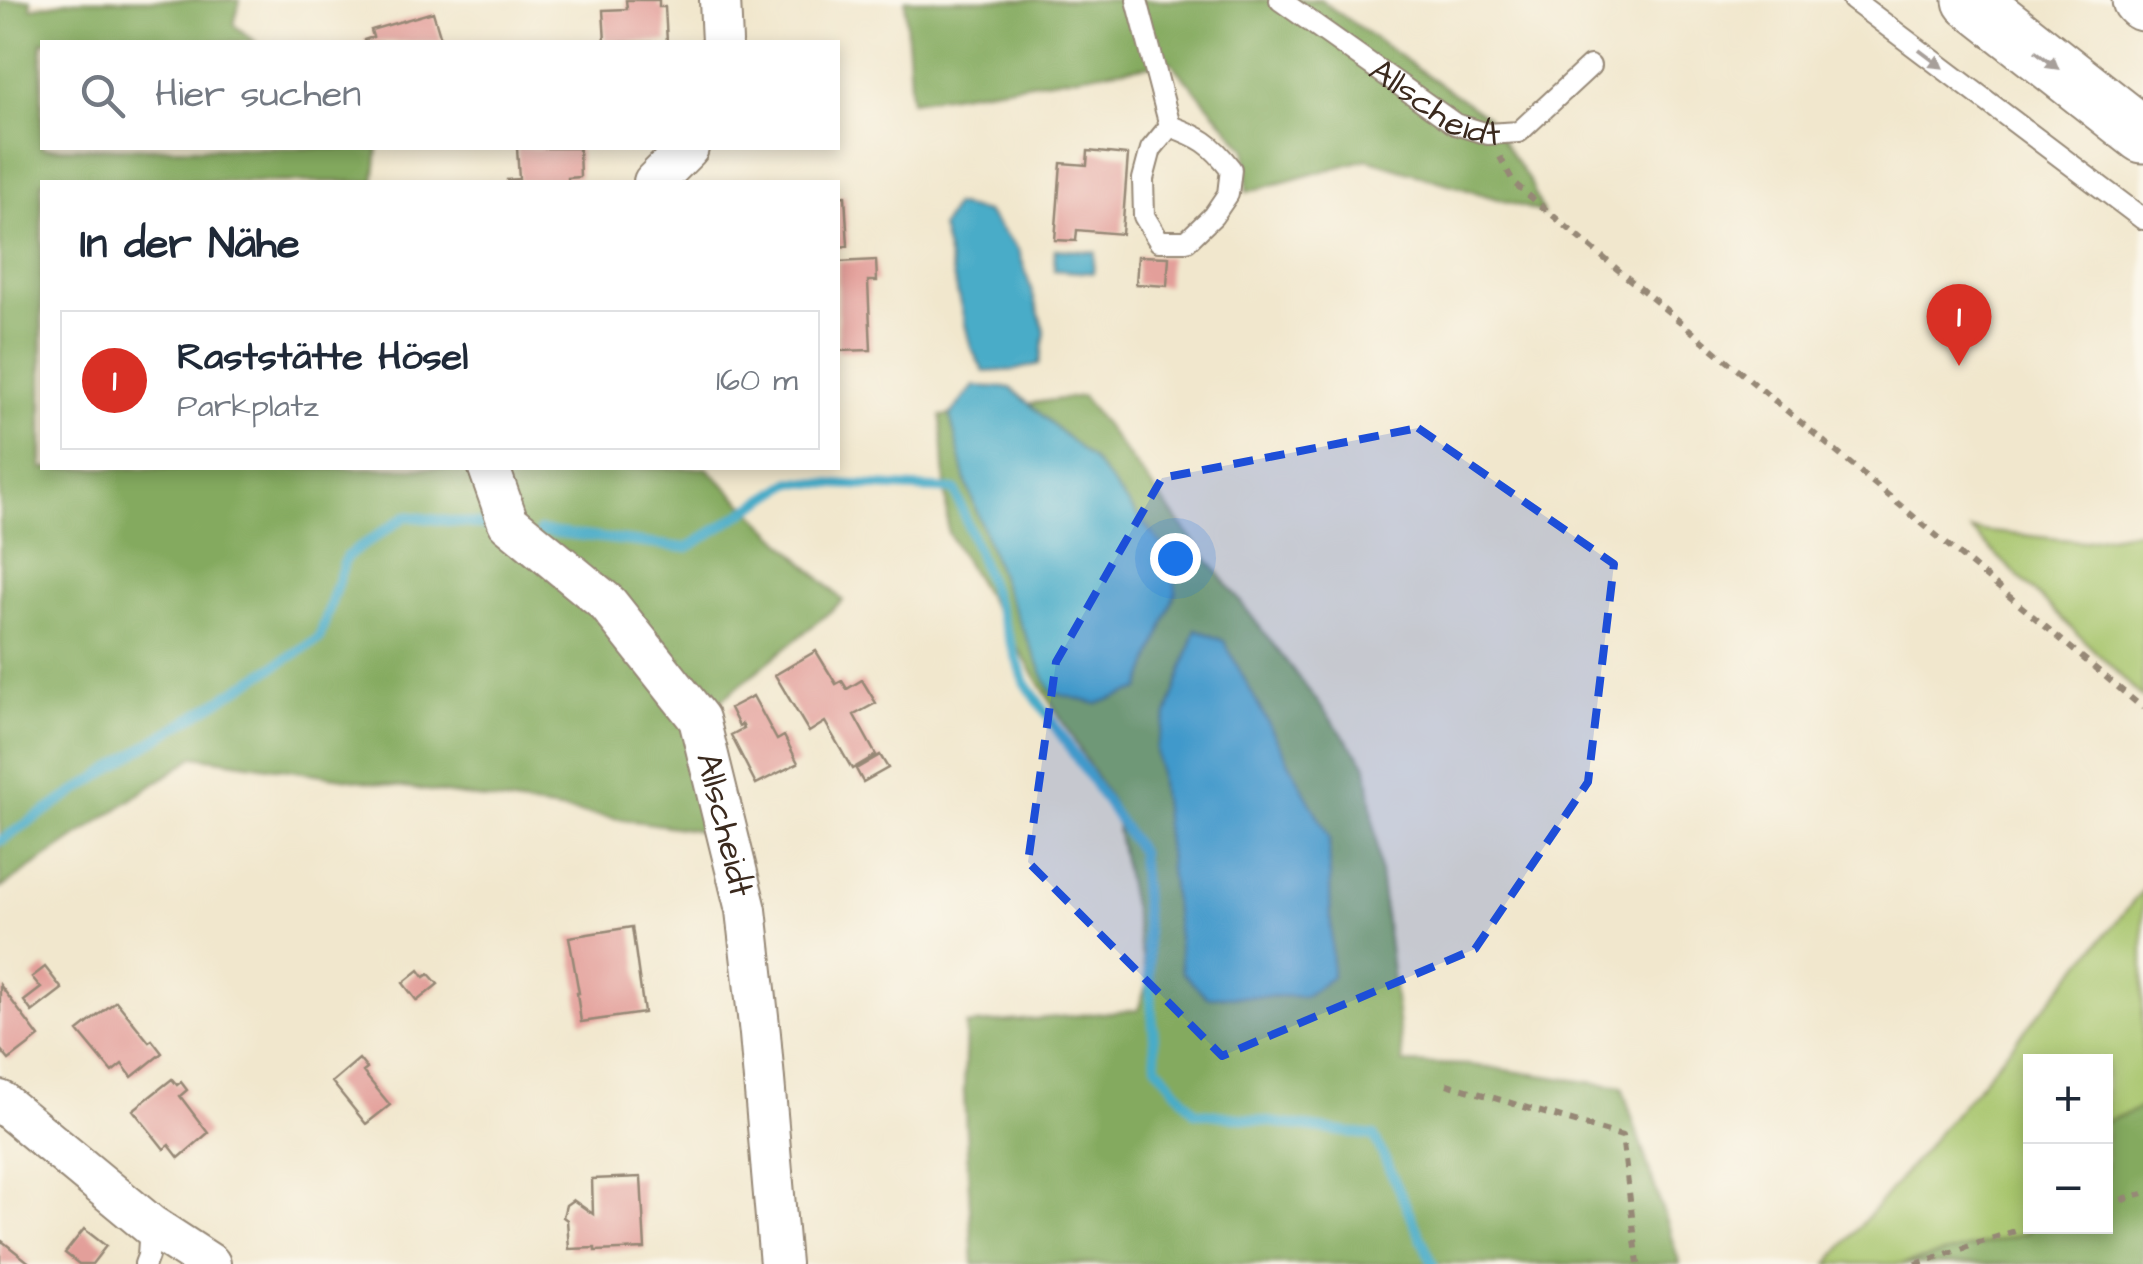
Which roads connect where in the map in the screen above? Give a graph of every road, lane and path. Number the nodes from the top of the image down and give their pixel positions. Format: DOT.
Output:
graph roads {
  1 [pos="720,0"];
  2 [pos="1137,0"];
  3 [pos="1280,0"];
  4 [pos="1853,0"];
  5 [pos="1970,0"];
  6 [pos="722,40"];
  7 [pos="1590,66"];
  8 [pos="1170,126"];
  9 [pos="1488,134"];
  10 [pos="2143,134"];
  11 [pos="686,150"];
  12 [pos="656,180"];
  13 [pos="2143,218"];
  14 [pos="493,478"];
  15 [pos="2143,708"];
  16 [pos="1446,1084"];
  17 [pos="0,1101"];
  18 [pos="2143,1194"];
  19 [pos="2113,1203"];
  20 [pos="2023,1228"];
  21 [pos="147,1244"];
  22 [pos="210,1264"];
  23 [pos="780,1264"];
  24 [pos="1638,1264"];
  25 [pos="1916,1264"];
  1 -- 6 [label="street"];
  2 -- 8 [label="lane"];
  3 -- 9 [label="lane, Allscheidt"];
  4 -- 13 [label="lane, one-way"];
  5 -- 10 [label="highway, one-way"];
  7 -- 9 [label="lane, Allscheidt"];
  8 -- 8 [label="lane"];
  9 -- 15 [label="path"];
  11 -- 12 [label="street"];
  14 -- 23 [label="street, Allscheidt"];
  16 -- 24 [label="path"];
  17 -- 21 [label="street"];
  18 -- 19 [label="path"];
  20 -- 25 [label="path"];
  21 -- 22 [label="street"];
}
